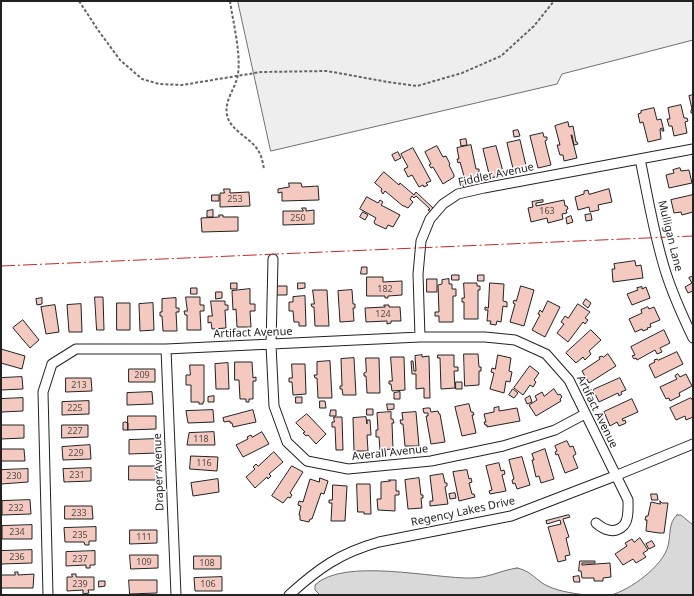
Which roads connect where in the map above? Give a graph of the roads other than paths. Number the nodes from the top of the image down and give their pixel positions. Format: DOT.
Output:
graph roads {
  1 [pos="693,149"];
  2 [pos="640,159"];
  3 [pos="273,258"];
  4 [pos="420,337"];
  5 [pos="693,338"];
  6 [pos="271,345"];
  7 [pos="166,349"];
  8 [pos="585,414"];
  9 [pos="693,444"];
  10 [pos="615,476"];
  11 [pos="596,524"];
  12 [pos="48,595"];
  13 [pos="176,595"];
  14 [pos="289,595"];
  1 -- 2 [label="street, Fiddler Avenue"];
  2 -- 4 [label="street, Fiddler Avenue"];
  2 -- 5 [label="street, Mulligan Lane"];
  3 -- 6 [label="street, Averall Avenue"];
  4 -- 6 [label="street, Artifact Avenue"];
  4 -- 8 [label="street, Artifact Avenue"];
  6 -- 7 [label="street, Artifact Avenue"];
  6 -- 8 [label="street, Averall Avenue"];
  7 -- 12 [label="street, Artifact Avenue"];
  7 -- 13 [label="street, Draper Avenue"];
  8 -- 10 [label="street, Artifact Avenue"];
  9 -- 10 [label="street, Regency Lakes Drive"];
  10 -- 11 [label="street, Artifact Avenue"];
  10 -- 14 [label="street, Regency Lakes Drive"];
}
